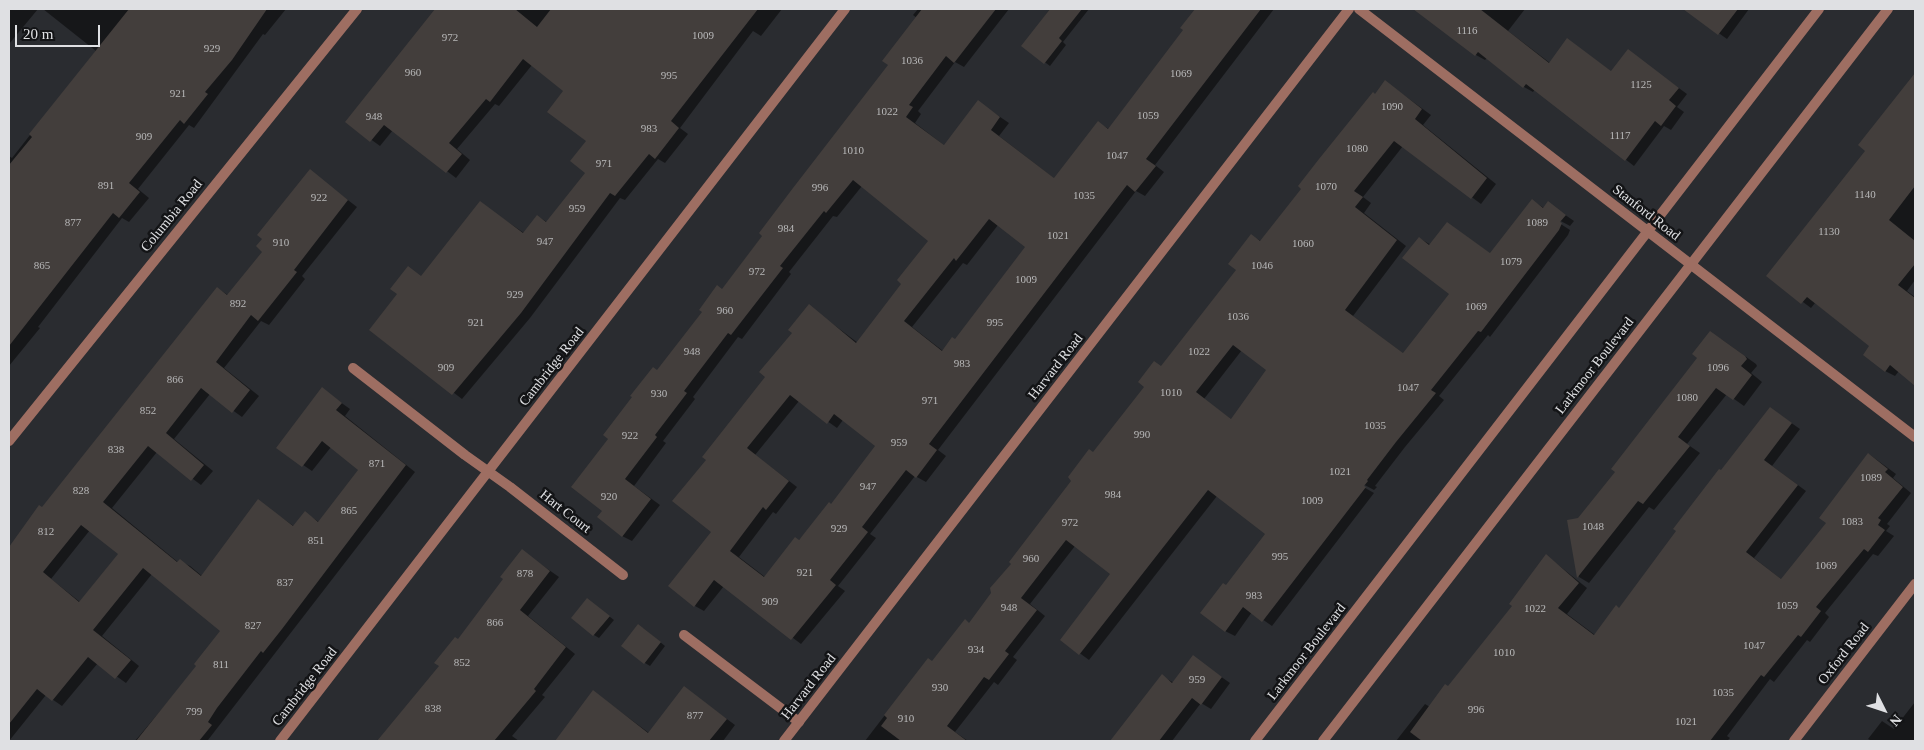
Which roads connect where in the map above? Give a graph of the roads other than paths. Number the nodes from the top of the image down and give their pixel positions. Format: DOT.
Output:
graph roads {
  1 [pos="357,9"];
  2 [pos="845,9"];
  3 [pos="1349,9"];
  4 [pos="1359,9"];
  5 [pos="1819,9"];
  6 [pos="1888,9"];
  7 [pos="1648,232"];
  8 [pos="1690,265"];
  9 [pos="353,368"];
  10 [pos="1915,438"];
  11 [pos="9,441"];
  12 [pos="488,472"];
  13 [pos="623,575"];
  14 [pos="1915,584"];
  15 [pos="684,635"];
  16 [pos="799,722"];
  17 [pos="280,741"];
  18 [pos="784,741"];
  19 [pos="1255,741"];
  20 [pos="1323,741"];
  21 [pos="1794,741"];
  1 -- 11 [label="street, Columbia Road"];
  2 -- 12 [label="street, Cambridge Road"];
  3 -- 16 [label="street, Harvard Road"];
  4 -- 7 [label="street, Stanford Road"];
  5 -- 7 [label="street, Larkmoor Boulevard"];
  6 -- 8 [label="street, Larkmoor Boulevard"];
  7 -- 8 [label="street, Stanford Road"];
  7 -- 19 [label="street, Larkmoor Boulevard"];
  8 -- 10 [label="street, Stanford Road"];
  8 -- 20 [label="street, Larkmoor Boulevard"];
  9 -- 12 [label="street, Hart Court"];
  12 -- 13 [label="street, Hart Court"];
  12 -- 17 [label="street, Cambridge Road"];
  14 -- 21 [label="street, Oxford Road"];
  15 -- 16 [label="street"];
  16 -- 18 [label="street, Harvard Road"];
}
